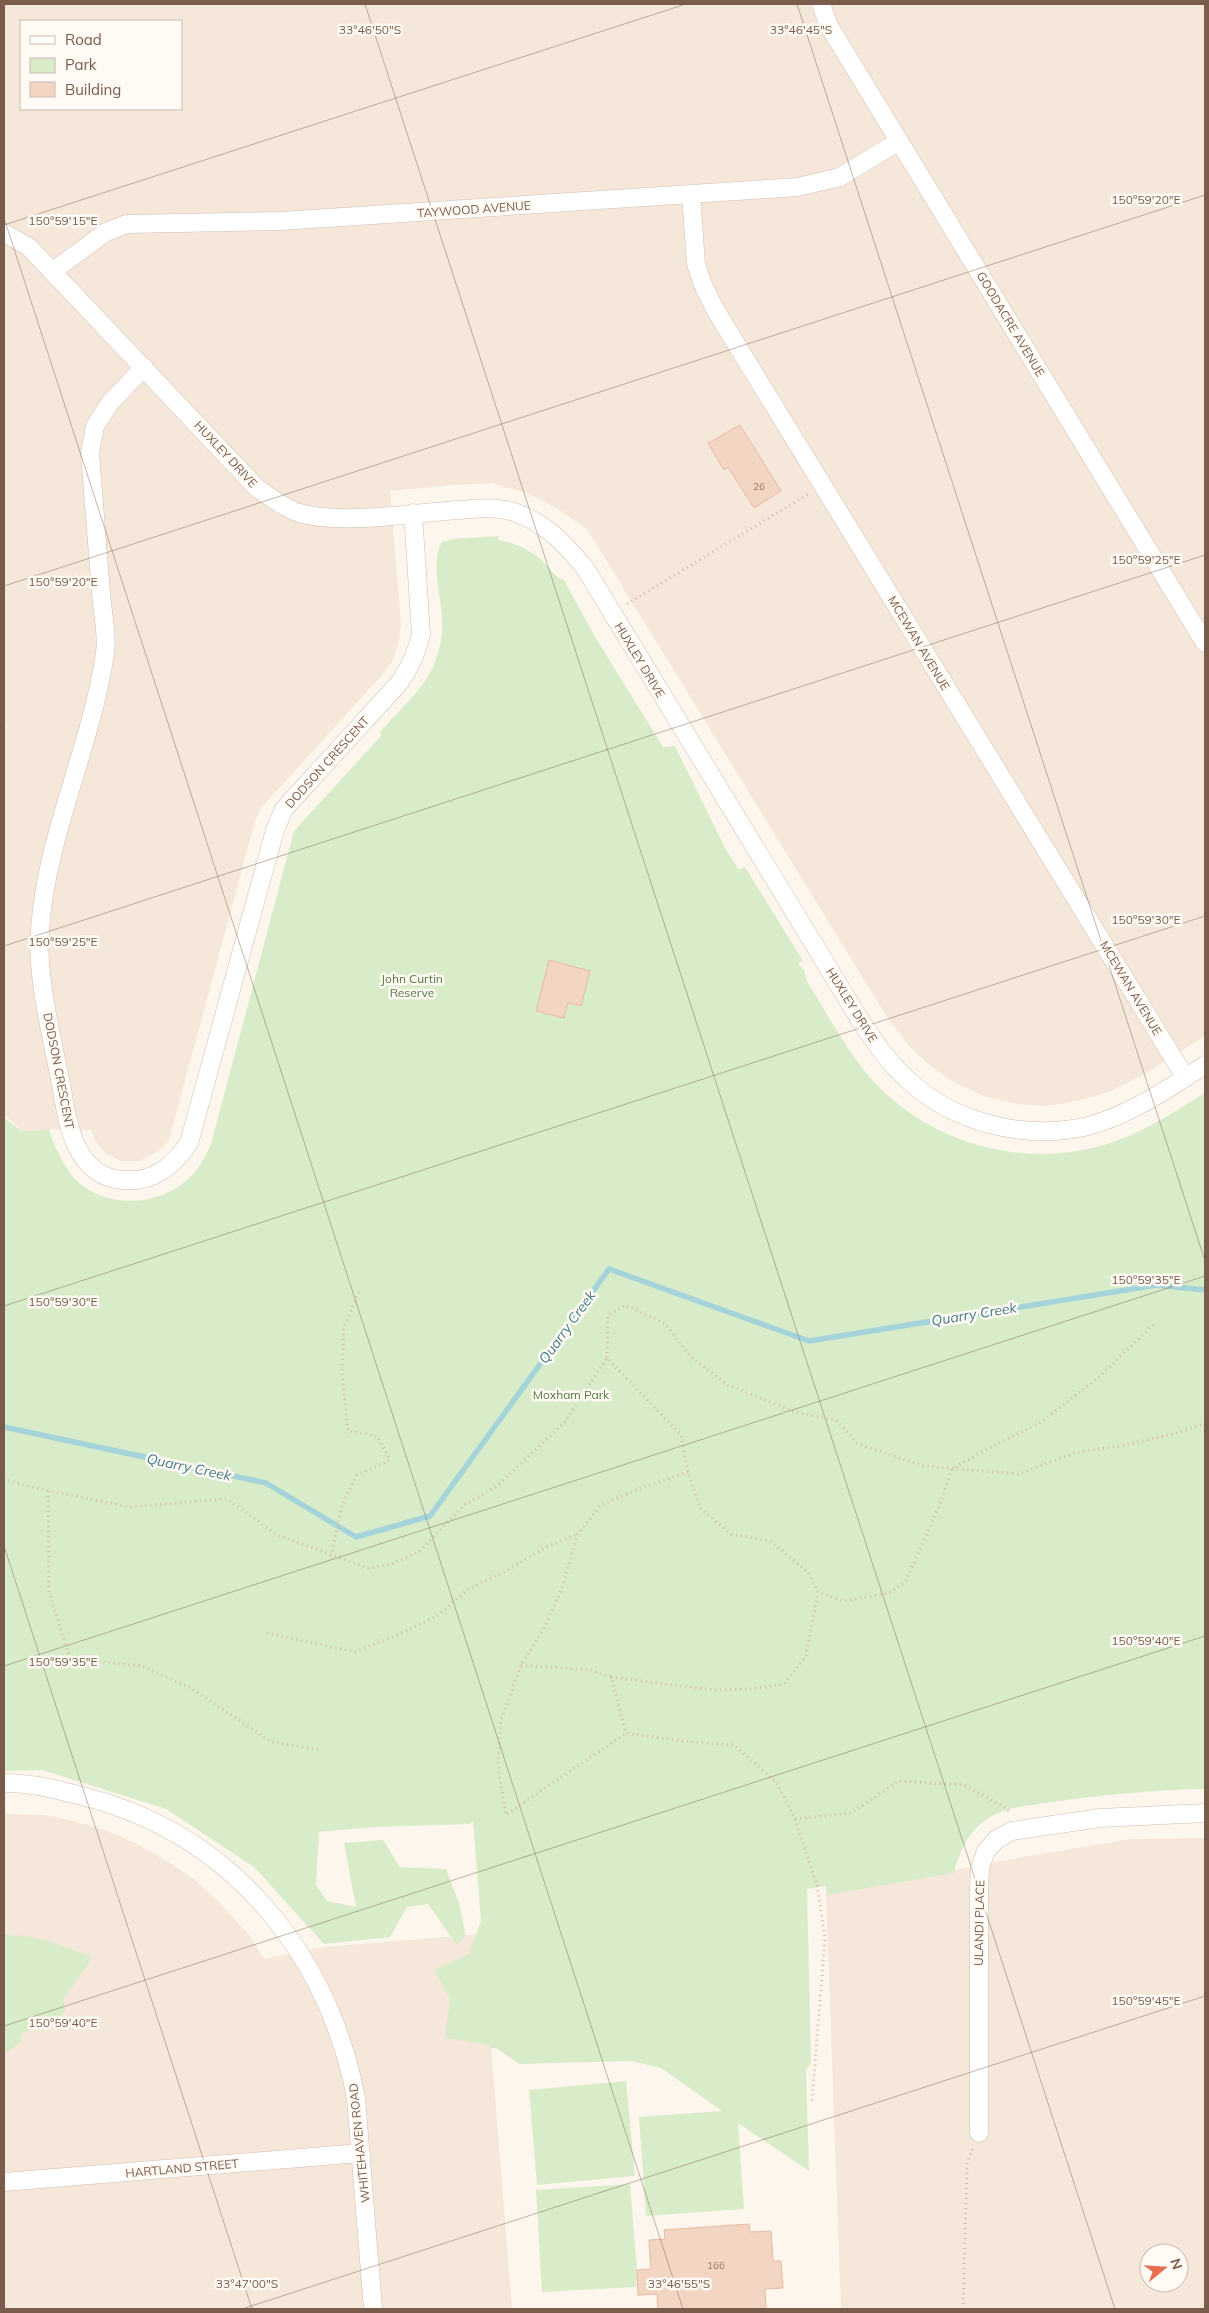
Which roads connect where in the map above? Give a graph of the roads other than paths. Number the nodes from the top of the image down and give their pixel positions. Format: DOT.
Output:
graph roads {
  1 [pos="821,4"];
  2 [pos="898,141"];
  3 [pos="690,195"];
  4 [pos="4,233"];
  5 [pos="52,272"];
  6 [pos="144,367"];
  7 [pos="413,513"];
  8 [pos="1205,643"];
  9 [pos="1205,1065"];
  10 [pos="1185,1077"];
  11 [pos="4,1783"];
  12 [pos="1205,1813"];
  13 [pos="979,2133"];
  14 [pos="361,2153"];
  15 [pos="4,2182"];
  16 [pos="373,2309"];
  1 -- 2 [label="street, GOODACRE AVENUE"];
  2 -- 3 [label="street, TAYWOOD AVENUE"];
  2 -- 8 [label="street, GOODACRE AVENUE"];
  3 -- 5 [label="street, TAYWOOD AVENUE"];
  3 -- 10 [label="street, MCEWAN AVENUE"];
  4 -- 5 [label="street, HUXLEY DRIVE"];
  5 -- 6 [label="street, HUXLEY DRIVE"];
  6 -- 7 [label="street, HUXLEY DRIVE"];
  6 -- 7 [label="street, DODSON CRESCENT"];
  7 -- 10 [label="street, HUXLEY DRIVE"];
  9 -- 10 [label="street, HUXLEY DRIVE"];
  11 -- 14 [label="street, WHITEHAVEN ROAD"];
  12 -- 13 [label="street, ULANDI PLACE"];
  14 -- 15 [label="street, HARTLAND STREET"];
  14 -- 16 [label="street, WHITEHAVEN ROAD"];
}
